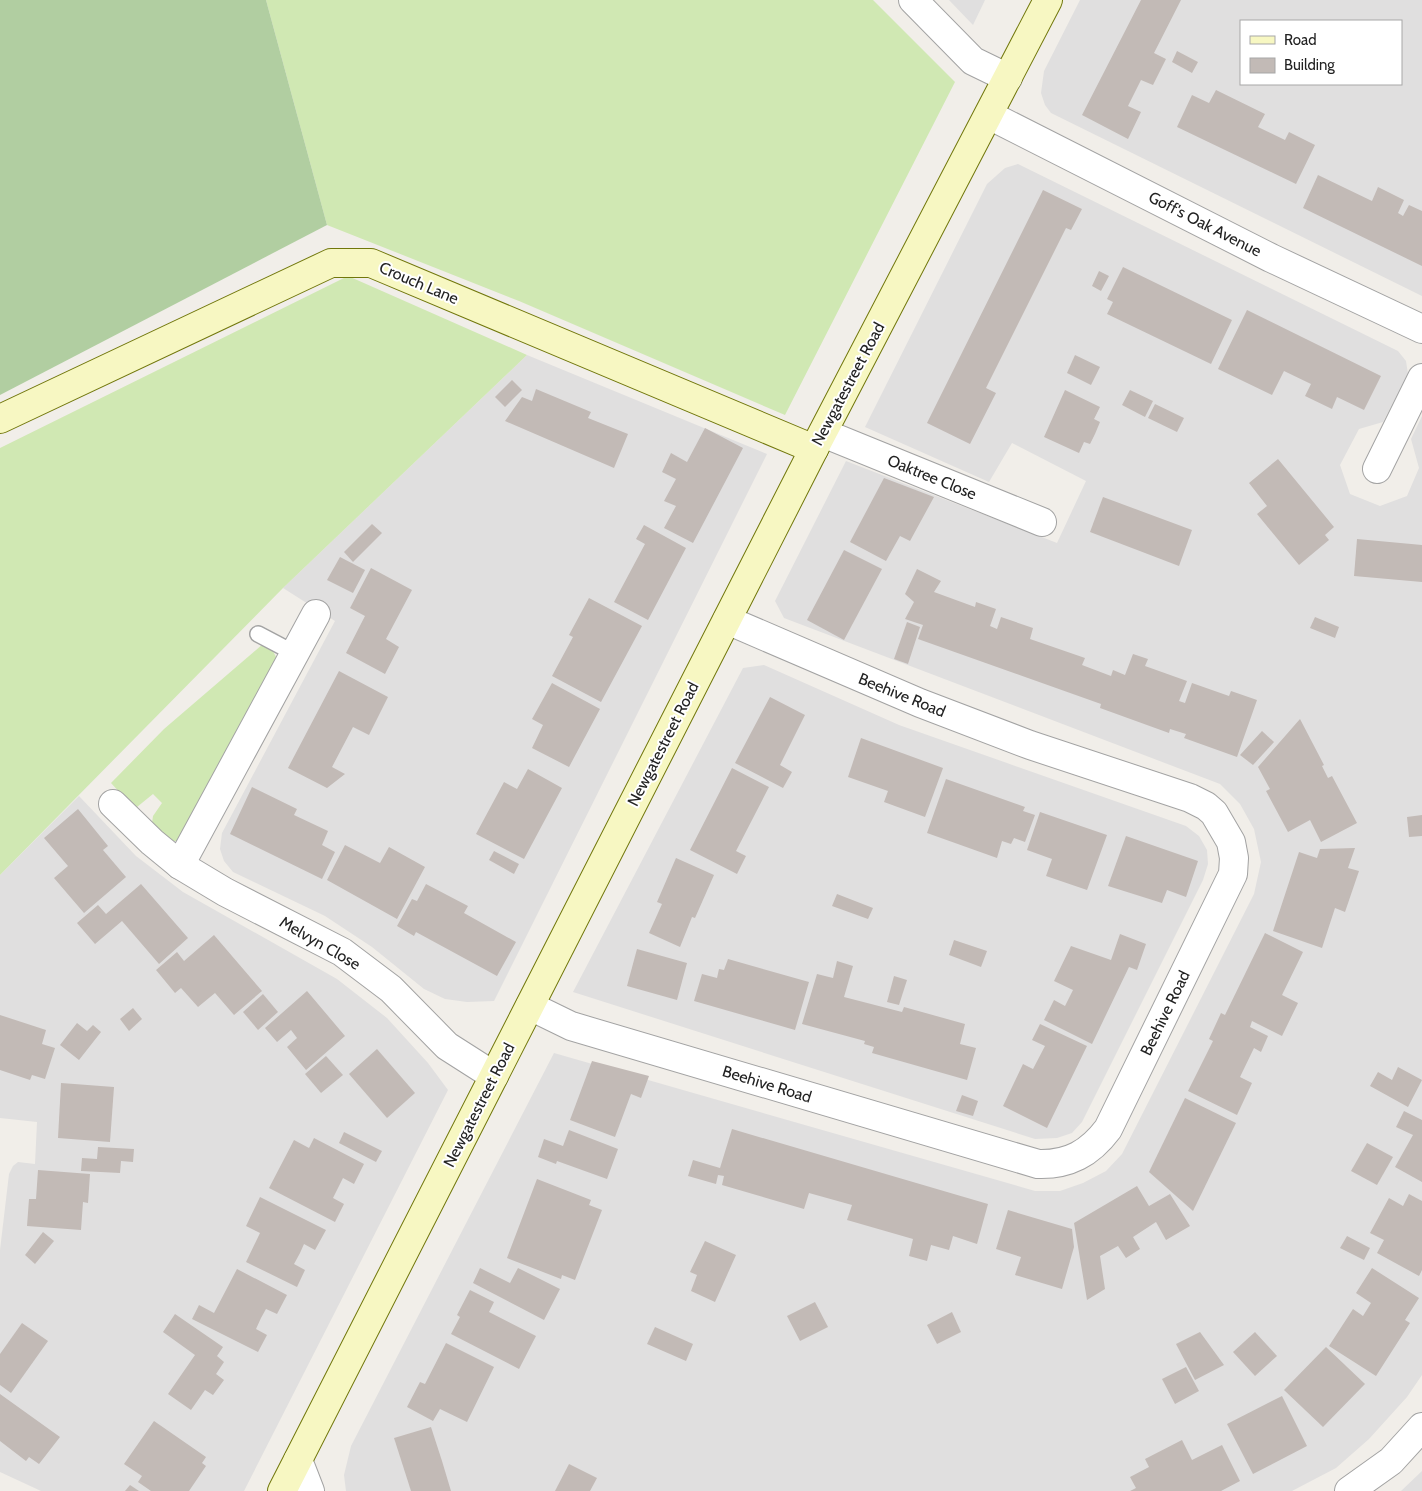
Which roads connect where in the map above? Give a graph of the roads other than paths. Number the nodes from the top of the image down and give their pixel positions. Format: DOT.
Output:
graph roads {
  1 [pos="913,0"];
  2 [pos="1048,0"];
  3 [pos="1008,78"];
  4 [pos="989,115"];
  5 [pos="1422,329"];
  6 [pos="1422,378"];
  7 [pos="0,419"];
  8 [pos="819,441"];
  9 [pos="1377,469"];
  10 [pos="1042,522"];
  11 [pos="316,614"];
  12 [pos="727,620"];
  13 [pos="258,634"];
  14 [pos="296,654"];
  15 [pos="113,804"];
  16 [pos="180,865"];
  17 [pos="530,1006"];
  18 [pos="494,1076"];
  19 [pos="1422,1427"];
  20 [pos="298,1460"];
  21 [pos="282,1491"];
  22 [pos="310,1491"];
  23 [pos="1349,1491"];
  1 -- 3 [label="street"];
  2 -- 3 [label="street, Newgatestreet Road"];
  3 -- 4 [label="street, Newgatestreet Road"];
  4 -- 5 [label="street, Goff's Oak Avenue"];
  4 -- 8 [label="street, Newgatestreet Road"];
  6 -- 9 [label="street"];
  7 -- 8 [label="street, Crouch Lane"];
  8 -- 10 [label="street, Oaktree Close"];
  8 -- 12 [label="street, Newgatestreet Road"];
  11 -- 14 [label="street"];
  12 -- 17 [label="street, Newgatestreet Road"];
  12 -- 17 [label="street, Beehive Road"];
  13 -- 14 [label="lane"];
  14 -- 16 [label="street"];
  15 -- 16 [label="street, Melvyn Close"];
  16 -- 18 [label="street, Melvyn Close"];
  17 -- 18 [label="street, Newgatestreet Road"];
  18 -- 20 [label="street, Newgatestreet Road"];
  19 -- 23 [label="street"];
  20 -- 21 [label="street, Newgatestreet Road"];
  20 -- 22 [label="street"];
}
